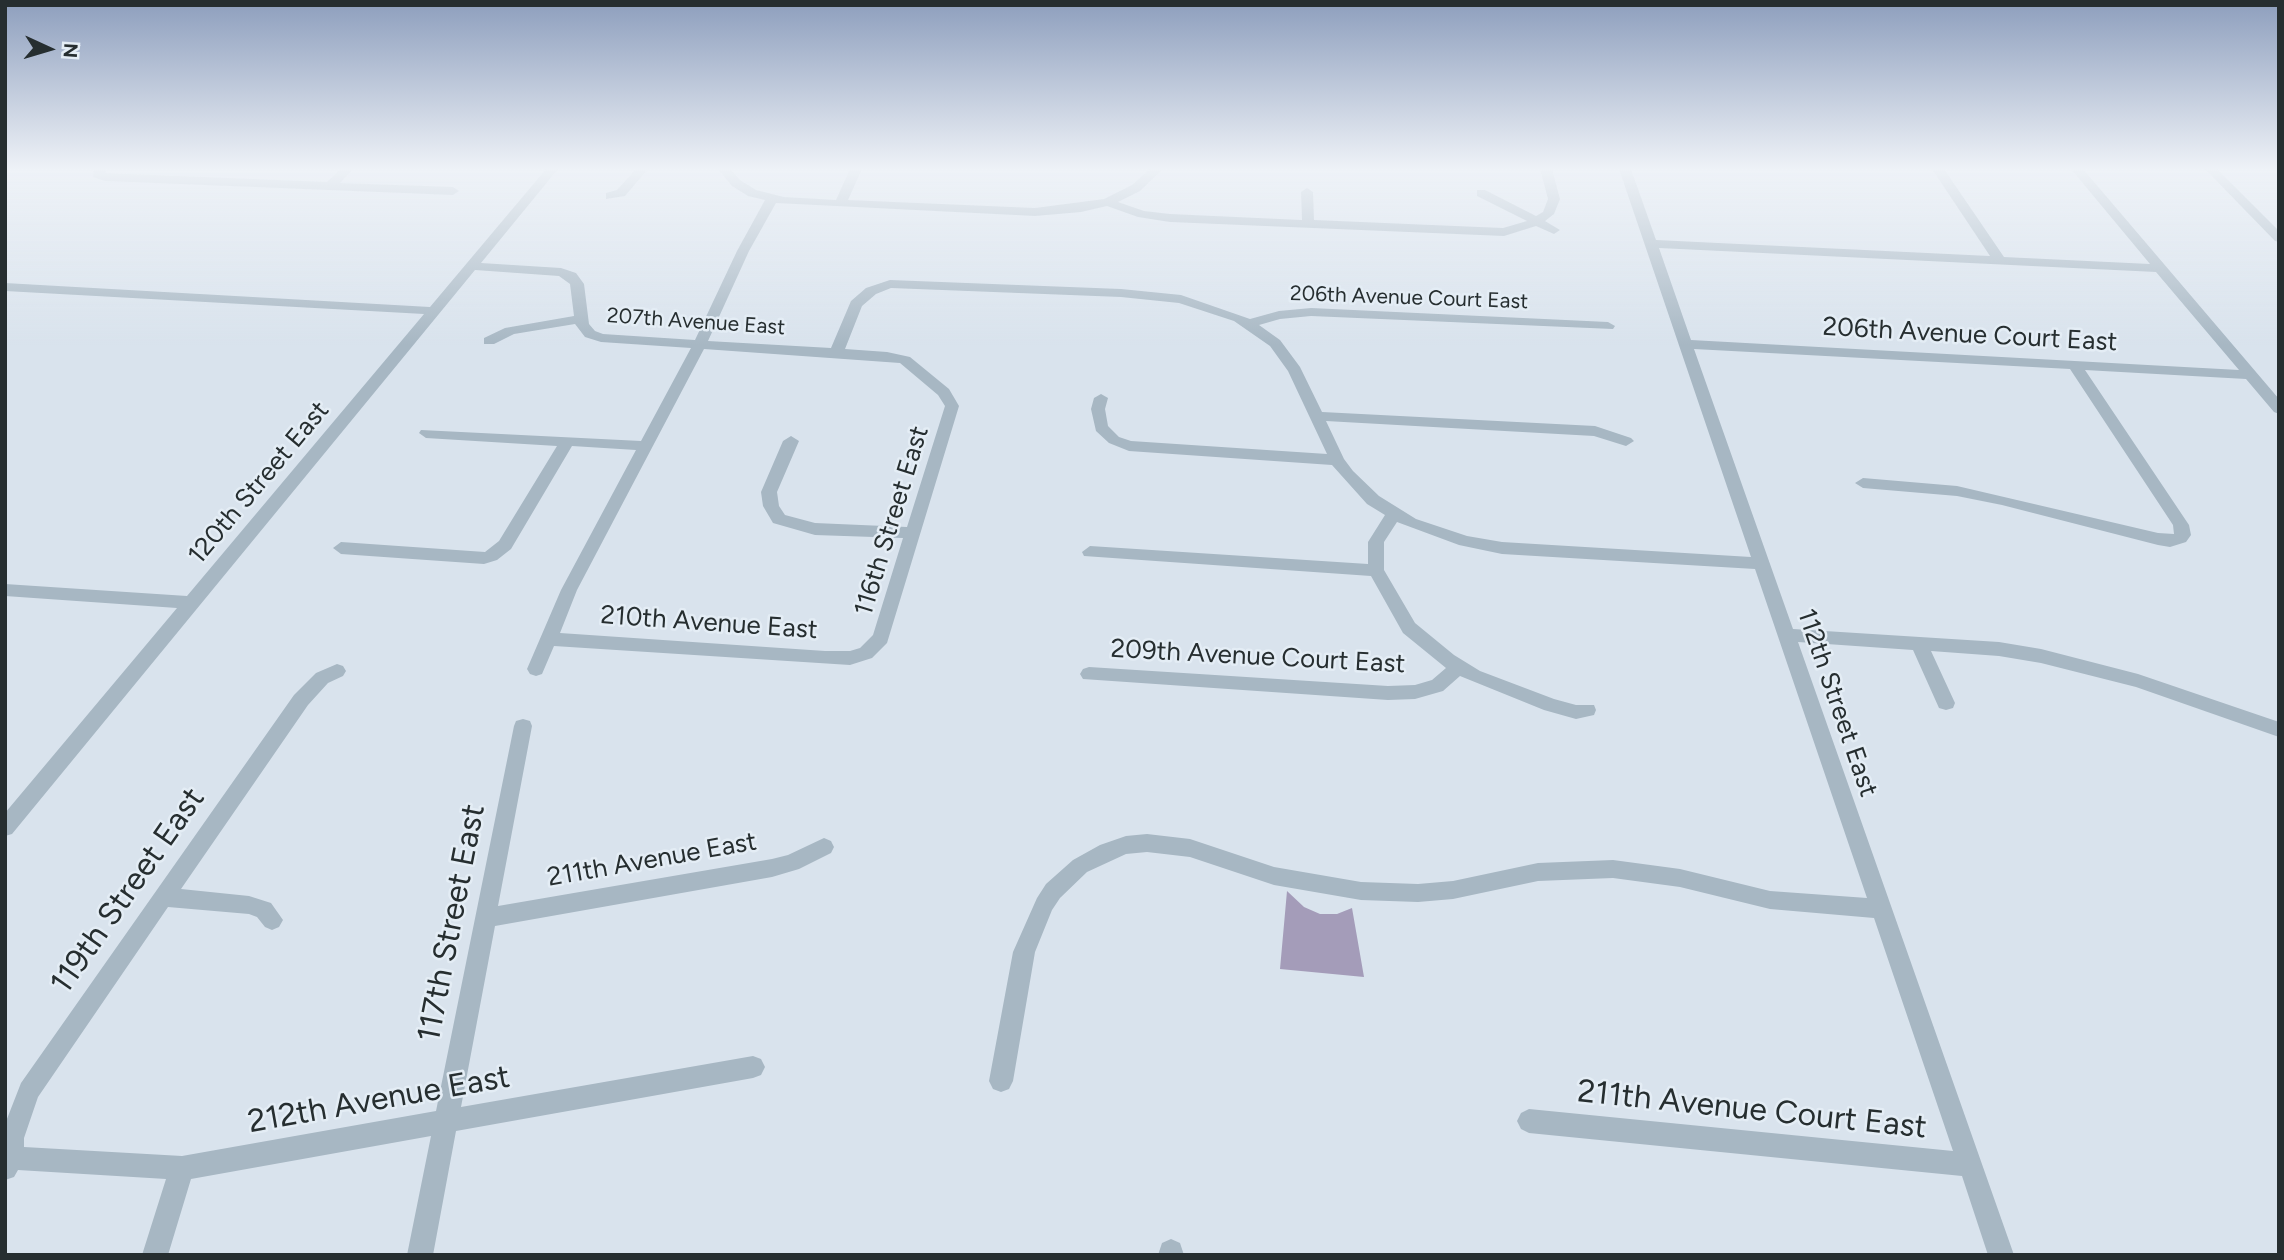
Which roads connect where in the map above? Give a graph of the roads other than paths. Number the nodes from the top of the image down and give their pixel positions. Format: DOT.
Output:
graph roads {
  1 [pos="503,228"];
  2 [pos="756,228"];
  3 [pos="1386,228"];
  4 [pos="1516,228"];
  5 [pos="1550,228"];
  6 [pos="1646,228"];
  7 [pos="1978,228"];
  8 [pos="2127,228"];
  9 [pos="1554,230"];
  10 [pos="1652,244"];
  11 [pos="2000,261"];
  12 [pos="471,267"];
  13 [pos="2161,268"];
  14 [pos="7,288"];
  15 [pos="434,311"];
  16 [pos="581,319"];
  17 [pos="1249,324"];
  18 [pos="1608,326"];
  19 [pos="489,341"];
  20 [pos="1686,344"];
  21 [pos="699,345"];
  22 [pos="836,352"];
  23 [pos="2075,366"];
  24 [pos="2250,375"];
  25 [pos="950,398"];
  26 [pos="1101,398"];
  27 [pos="2279,410"];
  28 [pos="1318,416"];
  29 [pos="426,433"];
  30 [pos="791,441"];
  31 [pos="1626,441"];
  32 [pos="566,443"];
  33 [pos="645,446"];
  34 [pos="1337,460"];
  35 [pos="1863,483"];
  36 [pos="1395,515"];
  37 [pos="915,533"];
  38 [pos="341,548"];
  39 [pos="1090,552"];
  40 [pos="1761,563"];
  41 [pos="1376,570"];
  42 [pos="5,590"];
  43 [pos="191,603"];
  44 [pos="1786,635"];
  45 [pos="548,639"];
  46 [pos="1920,644"];
  47 [pos="866,653"];
  48 [pos="1458,667"];
  49 [pos="536,669"];
  50 [pos="337,671"];
  51 [pos="1089,674"];
  52 [pos="1946,703"];
  53 [pos="1587,710"];
  54 [pos="523,726"];
  55 [pos="2279,730"];
  56 [pos="5,828"];
  57 [pos="824,847"];
  58 [pos="163,897"];
  59 [pos="1881,909"];
  60 [pos="486,919"];
  61 [pos="272,920"];
  62 [pos="753,1067"];
  63 [pos="1001,1081"];
  64 [pos="1529,1121"];
  65 [pos="446,1122"];
  66 [pos="9,1163"];
  67 [pos="1969,1165"];
  68 [pos="182,1168"];
  69 [pos="155,1255"];
  70 [pos="420,1255"];
  71 [pos="2001,1255"];
  1 -- 12 [label="street, 120th Street East"];
  2 -- 21 [label="street"];
  3 -- 4 [label="street"];
  5 -- 9 [label="street"];
  6 -- 10 [label="street, 112th Street East"];
  7 -- 11 [label="street"];
  8 -- 13 [label="street"];
  10 -- 11 [label="street"];
  10 -- 20 [label="street, 112th Street East"];
  11 -- 13 [label="street"];
  12 -- 15 [label="street, 120th Street East"];
  12 -- 16 [label="street, 207th Avenue East"];
  13 -- 24 [label="street"];
  14 -- 15 [label="street"];
  15 -- 43 [label="street, 120th Street East"];
  16 -- 19 [label="street"];
  16 -- 21 [label="street, 207th Avenue East"];
  17 -- 18 [label="street, 206th Avenue Court East"];
  17 -- 22 [label="street"];
  17 -- 28 [label="street"];
  20 -- 23 [label="street, 206th Avenue Court East"];
  20 -- 40 [label="street, 112th Street East"];
  21 -- 22 [label="street, 207th Avenue East"];
  21 -- 33 [label="street"];
  22 -- 25 [label="street, 207th Avenue East"];
  23 -- 24 [label="street, 206th Avenue Court East"];
  23 -- 35 [label="street"];
  24 -- 27 [label="street"];
  25 -- 37 [label="street, 116th Street East"];
  26 -- 34 [label="street"];
  28 -- 31 [label="street"];
  28 -- 34 [label="street"];
  29 -- 32 [label="street"];
  30 -- 37 [label="street"];
  32 -- 33 [label="street"];
  32 -- 38 [label="street"];
  33 -- 45 [label="street"];
  34 -- 36 [label="street"];
  36 -- 40 [label="street"];
  36 -- 41 [label="street"];
  37 -- 47 [label="street, 116th Street East"];
  39 -- 41 [label="street"];
  40 -- 44 [label="street, 112th Street East"];
  41 -- 48 [label="street"];
  42 -- 43 [label="street"];
  43 -- 56 [label="street, 120th Street East"];
  44 -- 46 [label="street"];
  44 -- 59 [label="street, 112th Street East"];
  45 -- 47 [label="street, 210th Avenue East"];
  45 -- 49 [label="street"];
  46 -- 52 [label="street"];
  46 -- 55 [label="street"];
  48 -- 51 [label="street, 209th Avenue Court East"];
  48 -- 53 [label="street"];
  50 -- 58 [label="street, 119th Street East"];
  54 -- 60 [label="street, 117th Street East"];
  57 -- 60 [label="street, 211th Avenue East"];
  58 -- 61 [label="street"];
  58 -- 66 [label="street, 119th Street East"];
  59 -- 63 [label="street"];
  59 -- 67 [label="street, 112th Street East"];
  60 -- 65 [label="street, 117th Street East"];
  62 -- 65 [label="street, 212th Avenue East"];
  64 -- 67 [label="street, 211th Avenue Court East"];
  65 -- 68 [label="street, 212th Avenue East"];
  65 -- 70 [label="street, 117th Street East"];
  66 -- 68 [label="street, 212th Avenue East"];
  67 -- 71 [label="street, 112th Street East"];
  68 -- 69 [label="street"];
}
